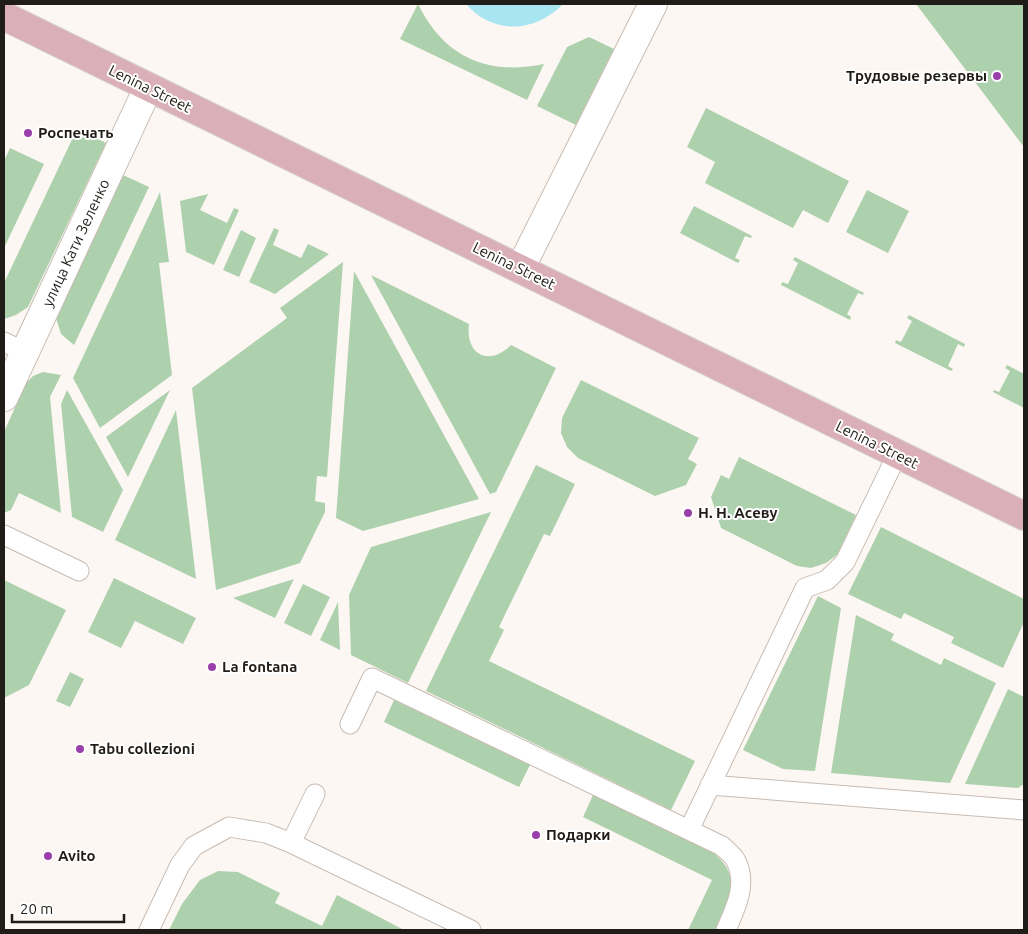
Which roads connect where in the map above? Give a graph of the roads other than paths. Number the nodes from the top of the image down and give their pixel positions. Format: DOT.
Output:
graph roads {
  1 [pos="653,4"];
  2 [pos="4,16"];
  3 [pos="148,88"];
  4 [pos="520,269"];
  5 [pos="14,347"];
  6 [pos="4,397"];
  7 [pos="897,455"];
  8 [pos="1024,516"];
  9 [pos="4,535"];
  10 [pos="79,570"];
  11 [pos="350,724"];
  12 [pos="710,785"];
  13 [pos="315,794"];
  14 [pos="1024,810"];
  15 [pos="689,830"];
  16 [pos="292,843"];
  17 [pos="148,930"];
  18 [pos="471,930"];
  19 [pos="726,930"];
  1 -- 4 [label="street"];
  2 -- 3 [label="main road, Lenina Street"];
  3 -- 4 [label="main road, Lenina Street"];
  3 -- 5 [label="street, улица Кати Зеленко"];
  4 -- 7 [label="main road, Lenina Street"];
  5 -- 6 [label="street, улица Кати Зеленко"];
  7 -- 8 [label="main road, Lenina Street"];
  7 -- 12 [label="lane"];
  9 -- 10 [label="lane"];
  11 -- 15 [label="lane"];
  12 -- 14 [label="lane"];
  12 -- 15 [label="lane"];
  13 -- 16 [label="lane"];
  15 -- 19 [label="lane"];
  16 -- 17 [label="lane"];
  16 -- 18 [label="lane"];
}
